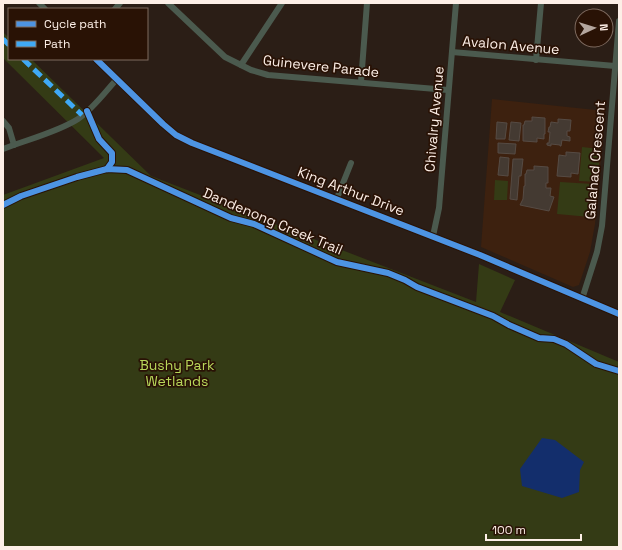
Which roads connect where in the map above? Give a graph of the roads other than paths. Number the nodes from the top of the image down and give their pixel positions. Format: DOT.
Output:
graph roads {
  1 [pos="168,3"];
  2 [pos="282,3"];
  3 [pos="367,3"];
  4 [pos="456,3"];
  5 [pos="540,3"];
  6 [pos="619,21"];
  7 [pos="452,52"];
  8 [pos="97,60"];
  9 [pos="536,60"];
  10 [pos="241,65"];
  11 [pos="615,66"];
  12 [pos="117,79"];
  13 [pos="360,82"];
  14 [pos="448,90"];
  15 [pos="3,121"];
  16 [pos="14,144"];
  17 [pos="3,148"];
  18 [pos="351,163"];
  19 [pos="337,198"];
  20 [pos="433,236"];
  21 [pos="582,299"];
  22 [pos="619,314"];
  1 -- 10 [label="street, Guinevere Parade"];
  2 -- 10 [label="street"];
  3 -- 13 [label="street"];
  4 -- 7 [label="street, Chivalry Avenue"];
  5 -- 9 [label="street"];
  6 -- 11 [label="street, Galahad Crescent"];
  7 -- 9 [label="street, Avalon Avenue"];
  7 -- 14 [label="street, Chivalry Avenue"];
  8 -- 12 [label="street, King Arthur Drive"];
  9 -- 11 [label="street, Avalon Avenue"];
  10 -- 13 [label="street, Guinevere Parade"];
  11 -- 21 [label="street, Galahad Crescent"];
  12 -- 16 [label="street"];
  12 -- 19 [label="street, King Arthur Drive"];
  13 -- 14 [label="street, Guinevere Parade"];
  14 -- 20 [label="street, Chivalry Avenue"];
  15 -- 16 [label="street"];
  16 -- 17 [label="street"];
  18 -- 19 [label="street"];
  19 -- 20 [label="street, King Arthur Drive"];
  20 -- 21 [label="street, King Arthur Drive"];
  21 -- 22 [label="street, King Arthur Drive"];
}
